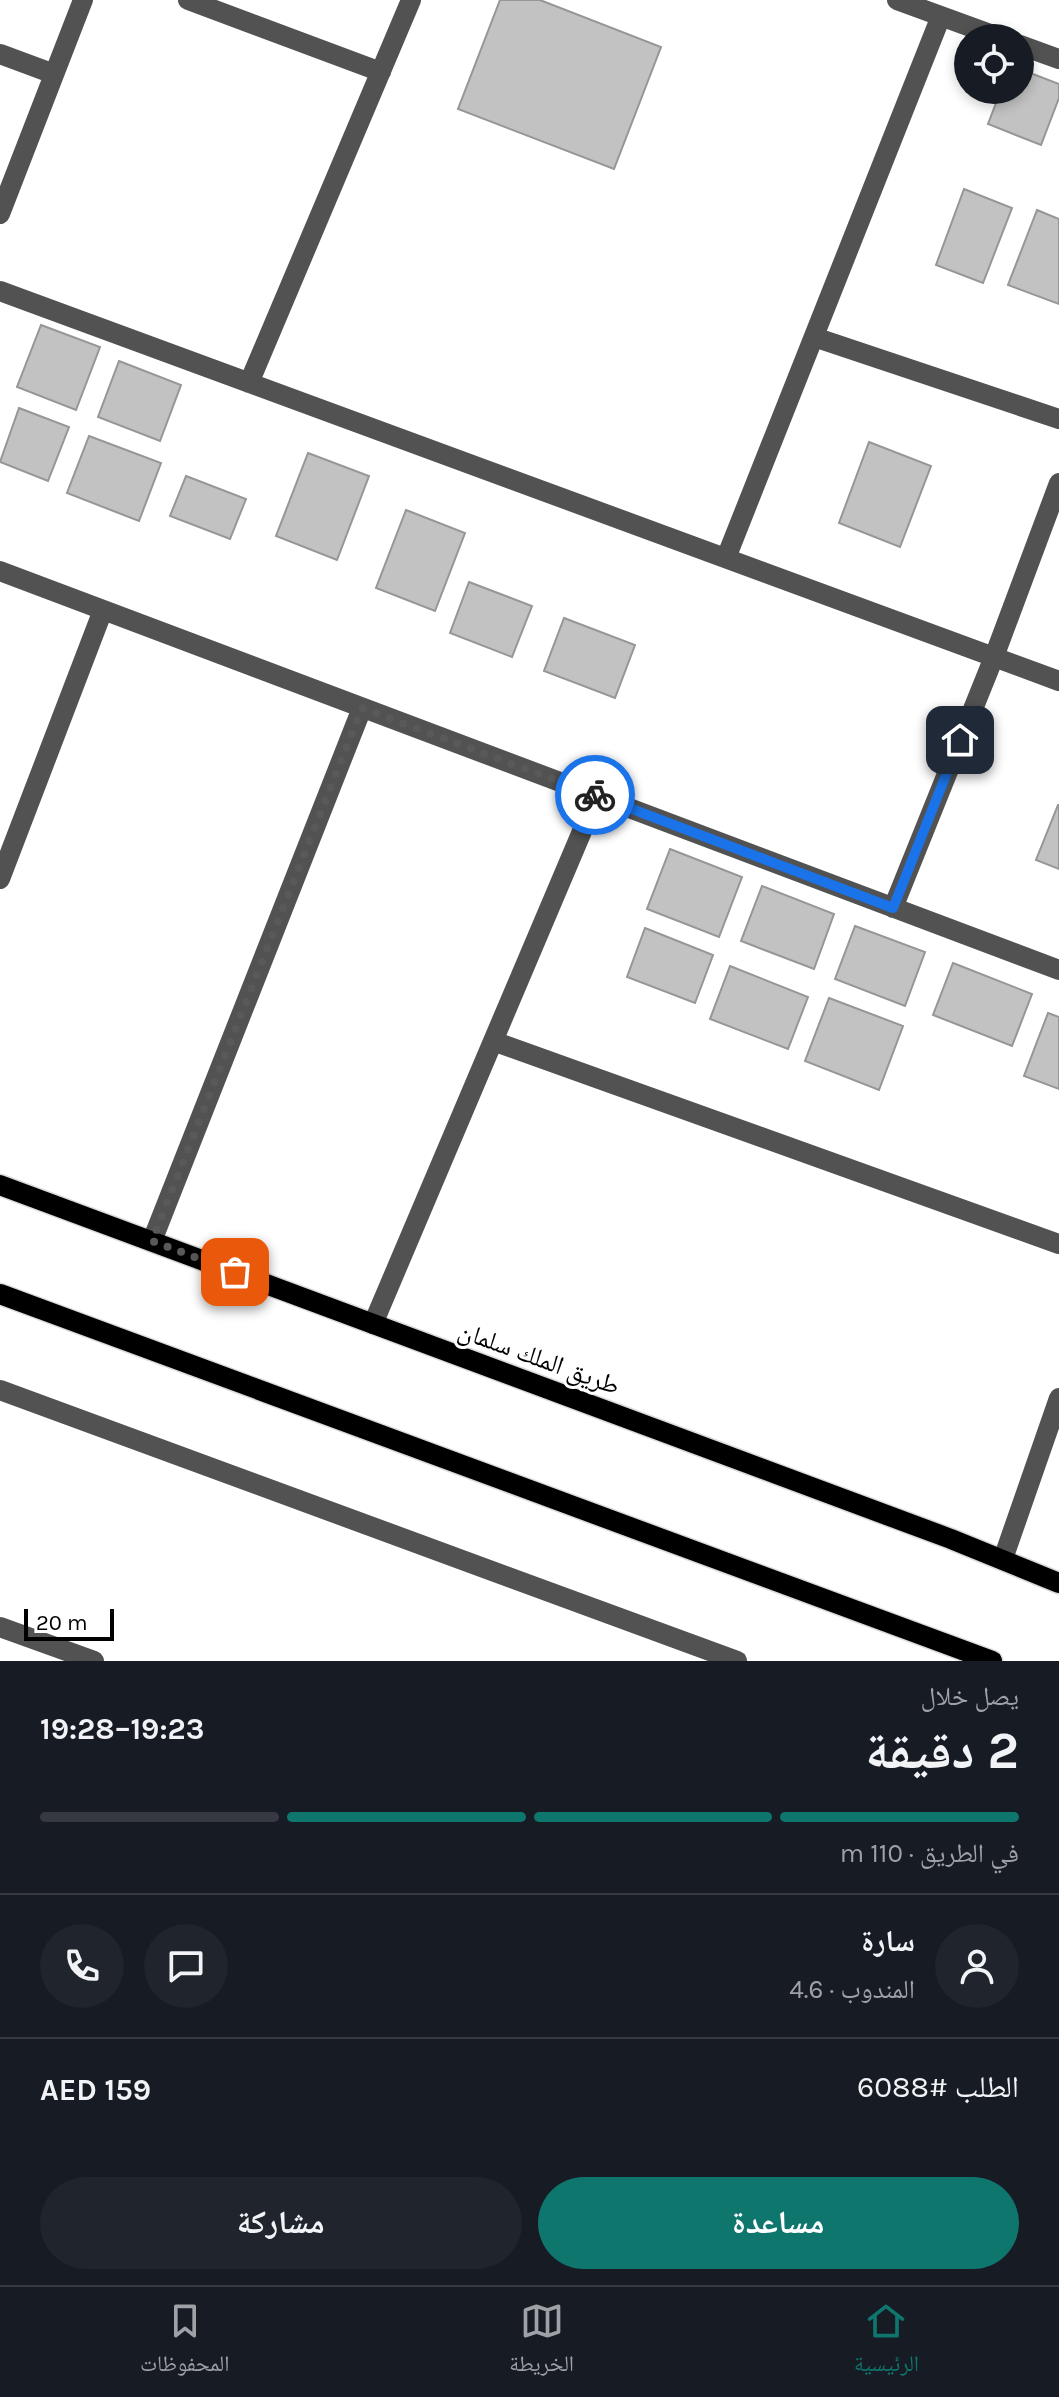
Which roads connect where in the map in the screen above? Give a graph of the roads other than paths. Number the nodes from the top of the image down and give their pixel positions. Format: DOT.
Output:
graph roads {
  1 [pos="83,0"];
  2 [pos="188,0"];
  3 [pos="411,0"];
  4 [pos="897,0"];
  5 [pos="941,16"];
  6 [pos="963,24"];
  7 [pos="1034,50"];
  8 [pos="0,54"];
  9 [pos="1059,59"];
  10 [pos="381,72"];
  11 [pos="54,74"];
  12 [pos="0,214"];
  13 [pos="0,291"];
  14 [pos="814,337"];
  15 [pos="249,383"];
  16 [pos="1059,419"];
  17 [pos="1059,483"];
  18 [pos="726,558"];
  19 [pos="0,571"];
  20 [pos="103,610"];
  21 [pos="994,657"];
  22 [pos="1059,681"];
  23 [pos="362,708"];
  24 [pos="597,796"];
  25 [pos="7,840"];
  26 [pos="0,879"];
  27 [pos="893,908"];
  28 [pos="1059,970"];
  29 [pos="493,1041"];
  30 [pos="0,1185"];
  31 [pos="152,1241"];
  32 [pos="1059,1244"];
  33 [pos="0,1294"];
  34 [pos="373,1324"];
  35 [pos="0,1390"];
  36 [pos="1059,1398"];
  37 [pos="1003,1559"];
  38 [pos="1059,1583"];
  39 [pos="0,1627"];
  40 [pos="94,1661"];
  41 [pos="737,1661"];
  42 [pos="992,1661"];
  1 -- 11 [label="street"];
  2 -- 10 [label="street"];
  3 -- 10 [label="street"];
  4 -- 5 [label="street"];
  5 -- 6 [label="street"];
  5 -- 14 [label="street"];
  7 -- 9 [label="street"];
  8 -- 11 [label="street"];
  10 -- 15 [label="street"];
  11 -- 12 [label="street"];
  13 -- 15 [label="street"];
  14 -- 16 [label="street"];
  14 -- 18 [label="street"];
  15 -- 18 [label="street"];
  17 -- 21 [label="street"];
  18 -- 21 [label="street"];
  19 -- 20 [label="street"];
  20 -- 23 [label="street"];
  20 -- 25 [label="street"];
  21 -- 22 [label="street"];
  21 -- 27 [label="street"];
  23 -- 24 [label="street"];
  23 -- 31 [label="street"];
  24 -- 27 [label="street"];
  24 -- 29 [label="street"];
  25 -- 26 [label="street"];
  27 -- 28 [label="street"];
  29 -- 32 [label="street"];
  29 -- 34 [label="street"];
  30 -- 31 [label="main road, طريق الملك سلمان"];
  31 -- 34 [label="main road, طريق الملك سلمان"];
  33 -- 42 [label="main road"];
  34 -- 37 [label="main road, طريق الملك سلمان"];
  35 -- 41 [label="street"];
  36 -- 37 [label="street"];
  37 -- 38 [label="main road, طريق الملك سلمان"];
  39 -- 40 [label="street"];
}
